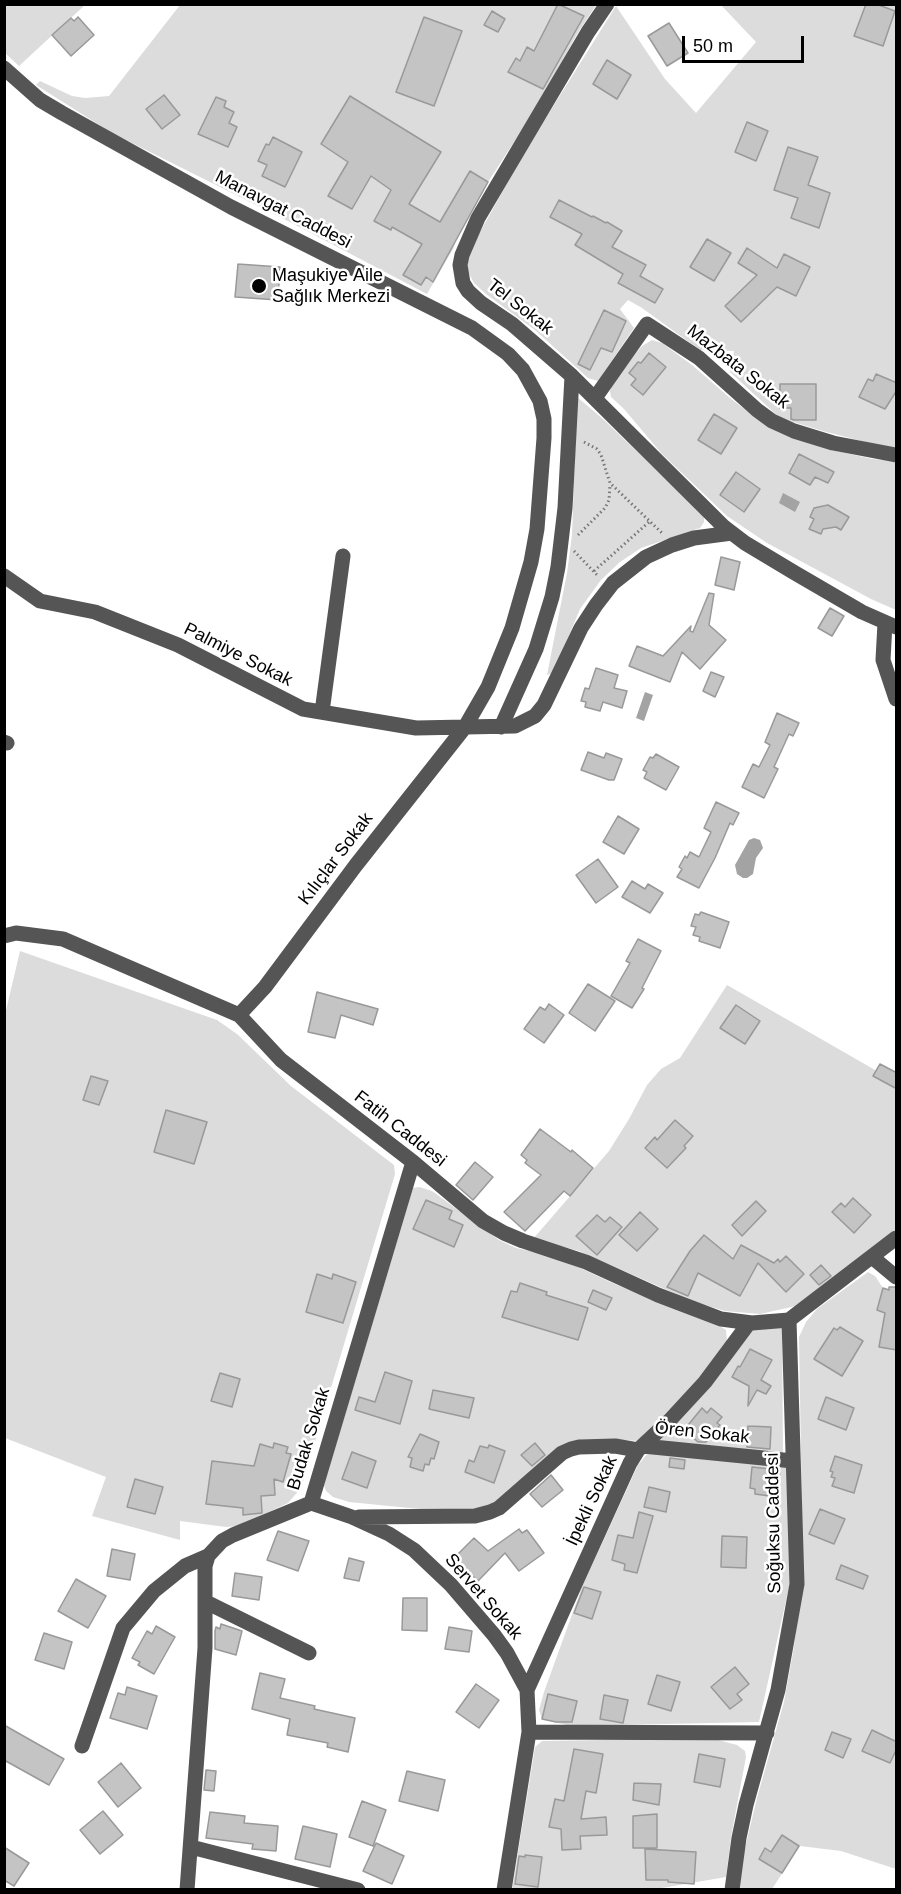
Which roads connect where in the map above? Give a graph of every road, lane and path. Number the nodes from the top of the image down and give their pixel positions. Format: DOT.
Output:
graph roads {
  1 [pos="607,4"];
  2 [pos="4,68"];
  3 [pos="572,375"];
  4 [pos="595,398"];
  5 [pos="569,435"];
  6 [pos="897,455"];
  7 [pos="610,483"];
  8 [pos="650,521"];
  9 [pos="732,533"];
  10 [pos="672,544"];
  11 [pos="344,556"];
  12 [pos="594,572"];
  13 [pos="4,576"];
  14 [pos="609,588"];
  15 [pos="891,625"];
  16 [pos="897,699"];
  17 [pos="322,712"];
  18 [pos="465,727"];
  19 [pos="501,727"];
  20 [pos="4,936"];
  21 [pos="239,1015"];
  22 [pos="413,1162"];
  23 [pos="897,1238"];
  24 [pos="872,1257"];
  25 [pos="897,1277"];
  26 [pos="789,1320"];
  27 [pos="749,1323"];
  28 [pos="640,1448"];
  29 [pos="793,1461"];
  30 [pos="311,1503"];
  31 [pos="352,1517"];
  32 [pos="208,1556"];
  33 [pos="206,1602"];
  34 [pos="309,1653"];
  35 [pos="526,1690"];
  36 [pos="529,1732"];
  37 [pos="767,1734"];
  38 [pos="82,1746"];
  39 [pos="191,1846"];
  40 [pos="187,1890"];
  41 [pos="358,1890"];
  42 [pos="504,1890"];
  43 [pos="732,1890"];
  1 -- 3 [label="street, Tel Sokak"];
  2 -- 18 [label="street, Manavgat Caddesi"];
  3 -- 4 [label="street, Tel Sokak"];
  3 -- 5 [label="street"];
  4 -- 6 [label="street, Mazbata Sokak"];
  4 -- 9 [label="street, Tel Sokak"];
  5 -- 7 [label="path"];
  5 -- 19 [label="street"];
  7 -- 8 [label="path"];
  7 -- 12 [label="path"];
  8 -- 10 [label="path"];
  8 -- 12 [label="path"];
  9 -- 10 [label="street"];
  9 -- 15 [label="street"];
  10 -- 14 [label="street"];
  11 -- 17 [label="street"];
  12 -- 14 [label="path"];
  13 -- 17 [label="street, Palmiye Sokak"];
  14 -- 19 [label="street"];
  15 -- 16 [label="street"];
  17 -- 18 [label="street, Palmiye Sokak"];
  18 -- 19 [label="street"];
  18 -- 21 [label="street, Kılıçlar Sokak"];
  20 -- 21 [label="street, Fatih Caddesi"];
  21 -- 22 [label="street, Fatih Caddesi"];
  22 -- 27 [label="street, Fatih Caddesi"];
  22 -- 30 [label="street, Budak Sokak"];
  23 -- 24 [label="street"];
  24 -- 25 [label="street"];
  24 -- 26 [label="street"];
  26 -- 27 [label="street, Fatih Caddesi"];
  26 -- 29 [label="street, Soğuksu Caddesi"];
  27 -- 28 [label="street, İpekli Sokak"];
  28 -- 29 [label="street, Ören Sokak"];
  28 -- 31 [label="street, Ören Sokak"];
  28 -- 35 [label="street, İpekli Sokak"];
  29 -- 37 [label="street, Soğuksu Caddesi"];
  30 -- 31 [label="street, Servet Sokak"];
  30 -- 32 [label="street, Budak Sokak"];
  31 -- 35 [label="street, Servet Sokak"];
  32 -- 33 [label="street"];
  32 -- 38 [label="street, Budak Sokak"];
  33 -- 34 [label="street"];
  33 -- 39 [label="street"];
  35 -- 36 [label="street, Servet Sokak"];
  36 -- 37 [label="street"];
  36 -- 42 [label="street, Servet Sokak"];
  37 -- 43 [label="street, Soğuksu Caddesi"];
  39 -- 40 [label="street"];
  39 -- 41 [label="street"];
}
